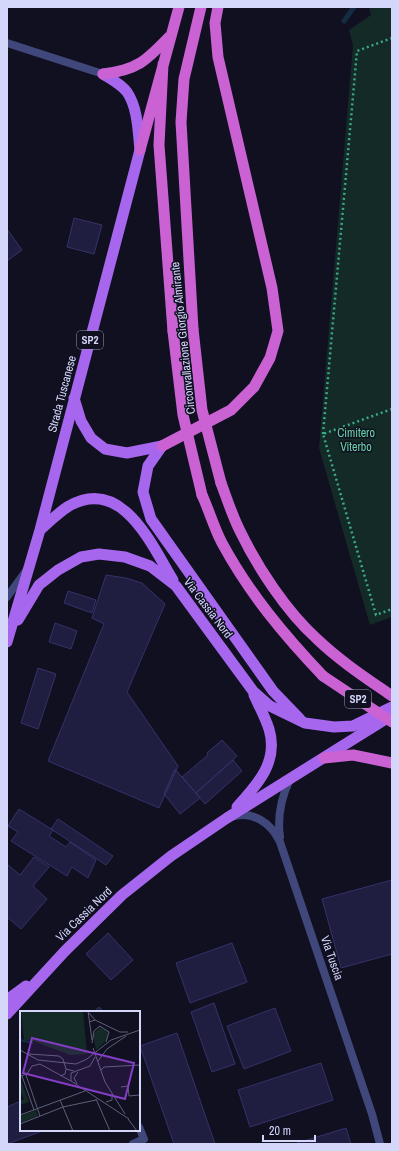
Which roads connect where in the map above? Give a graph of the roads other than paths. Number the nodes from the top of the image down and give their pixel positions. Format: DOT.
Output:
graph roads {
  1 [pos="179,7"];
  2 [pos="201,7"];
  3 [pos="218,7"];
  4 [pos="170,35"];
  5 [pos="7,43"];
  6 [pos="163,64"];
  7 [pos="103,74"];
  8 [pos="140,150"];
  9 [pos="74,398"];
  10 [pos="162,446"];
  11 [pos="40,530"];
  12 [pos="29,567"];
  13 [pos="176,586"];
  14 [pos="7,597"];
  15 [pos="9,637"];
  16 [pos="253,692"];
  17 [pos="392,696"];
  18 [pos="392,707"];
  19 [pos="392,715"];
  20 [pos="392,722"];
  21 [pos="305,723"];
  22 [pos="324,758"];
  23 [pos="392,763"];
  24 [pos="290,779"];
  25 [pos="227,818"];
  26 [pos="280,842"];
  27 [pos="47,970"];
  28 [pos="7,1000"];
  29 [pos="7,1014"];
  30 [pos="140,1130"];
  31 [pos="133,1144"];
  32 [pos="380,1144"];
  1 -- 4 [label="highway, SP2"];
  2 -- 17 [label="highway, Circonvallazione Giorgio Almirante / SP2, bridge"];
  3 -- 10 [label="highway"];
  4 -- 6 [label="highway, SP2"];
  4 -- 7 [label="highway"];
  5 -- 7 [label="street"];
  6 -- 8 [label="highway, SP2"];
  6 -- 20 [label="highway, Circonvallazione Giorgio Almirante / SP2, bridge"];
  7 -- 8 [label="main road"];
  8 -- 9 [label="main road, Strada Tuscanese / SP2"];
  9 -- 10 [label="main road"];
  9 -- 11 [label="main road, Strada Tuscanese / SP2"];
  10 -- 21 [label="main road"];
  11 -- 12 [label="main road, Via Cassia Nord / SP2"];
  11 -- 13 [label="main road"];
  12 -- 14 [label="street"];
  12 -- 15 [label="main road, Via Cassia Nord / SP2"];
  13 -- 15 [label="main road, Via Cassia Nord"];
  13 -- 16 [label="main road, Via Cassia Nord"];
  16 -- 21 [label="main road, Via Cassia Nord"];
  16 -- 25 [label="main road"];
  18 -- 21 [label="main road, Via Cassia Nord"];
  19 -- 22 [label="main road, Via Cassia Nord"];
  22 -- 23 [label="highway"];
  22 -- 24 [label="main road, Via Cassia Nord"];
  24 -- 25 [label="main road, Via Cassia Nord"];
  24 -- 26 [label="street"];
  25 -- 26 [label="street, Via Tuscia"];
  25 -- 27 [label="main road, Via Cassia Nord"];
  26 -- 32 [label="street, Via Tuscia"];
  27 -- 28 [label="main road"];
  27 -- 29 [label="main road, Via Cassia Nord"];
  30 -- 31 [label="street"];
}
